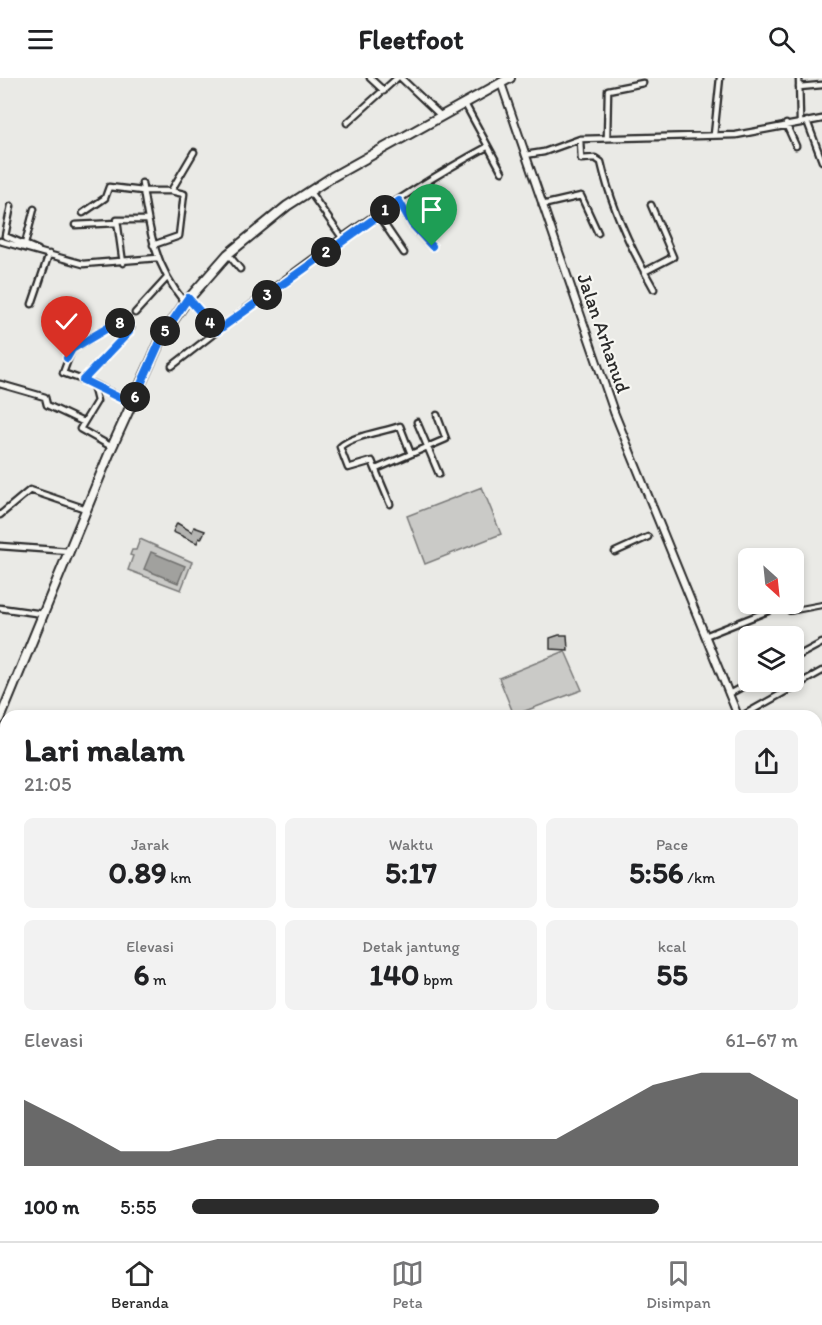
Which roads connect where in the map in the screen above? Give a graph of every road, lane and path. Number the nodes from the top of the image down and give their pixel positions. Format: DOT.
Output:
graph roads {
  1 [pos="370,78"];
  2 [pos="399,78"];
  3 [pos="510,78"];
  4 [pos="720,78"];
  5 [pos="799,78"];
  6 [pos="501,83"];
  7 [pos="643,83"];
  8 [pos="822,85"];
  9 [pos="799,87"];
  10 [pos="384,91"];
  11 [pos="464,102"];
  12 [pos="440,115"];
  13 [pos="822,119"];
  14 [pos="800,121"];
  15 [pos="807,121"];
  16 [pos="347,123"];
  17 [pos="786,124"];
  18 [pos="714,135"];
  19 [pos="607,138"];
  20 [pos="580,139"];
  21 [pos="796,146"];
  22 [pos="488,147"];
  23 [pos="194,152"];
  24 [pos="525,155"];
  25 [pos="822,162"];
  26 [pos="502,172"];
  27 [pos="142,183"];
  28 [pos="171,190"];
  29 [pos="143,191"];
  30 [pos="310,192"];
  31 [pos="399,201"];
  32 [pos="542,205"];
  33 [pos="651,205"];
  34 [pos="11,206"];
  35 [pos="34,209"];
  36 [pos="83,213"];
  37 [pos="378,215"];
  38 [pos="146,220"];
  39 [pos="117,223"];
  40 [pos="75,225"];
  41 [pos="597,233"];
  42 [pos="343,239"];
  43 [pos="0,241"];
  44 [pos="25,244"];
  45 [pos="153,245"];
  46 [pos="432,246"];
  47 [pos="40,252"];
  48 [pos="404,253"];
  49 [pos="49,254"];
  50 [pos="228,254"];
  51 [pos="158,258"];
  52 [pos="123,263"];
  53 [pos="240,269"];
  54 [pos="644,272"];
  55 [pos="167,280"];
  56 [pos="654,290"];
  57 [pos="186,301"];
  58 [pos="32,304"];
  59 [pos="135,313"];
  60 [pos="217,331"];
  61 [pos="172,366"];
  62 [pos="85,380"];
  63 [pos="0,384"];
  64 [pos="94,386"];
  65 [pos="132,404"];
  66 [pos="437,415"];
  67 [pos="83,422"];
  68 [pos="417,422"];
  69 [pos="112,447"];
  70 [pos="427,447"];
  71 [pos="411,454"];
  72 [pos="376,469"];
  73 [pos="439,474"];
  74 [pos="390,504"];
  75 [pos="86,509"];
  76 [pos="0,515"];
  77 [pos="648,537"];
  78 [pos="0,546"];
  79 [pos="69,551"];
  80 [pos="615,552"];
  81 [pos="822,605"];
  82 [pos="0,608"];
  83 [pos="804,608"];
  84 [pos="43,614"];
  85 [pos="760,614"];
  86 [pos="705,636"];
  87 [pos="822,643"];
  88 [pos="804,653"];
  89 [pos="822,671"];
  90 [pos="738,689"];
  91 [pos="729,694"];
  92 [pos="4,701"];
  93 [pos="737,710"];
  94 [pos="751,710"];
  1 -- 10 [label="street"];
  2 -- 10 [label="street"];
  2 -- 12 [label="street"];
  3 -- 6 [label="main road"];
  4 -- 18 [label="street"];
  5 -- 9 [label="street"];
  6 -- 11 [label="main road"];
  6 -- 24 [label="street, Jalan Arhanud"];
  7 -- 19 [label="street"];
  8 -- 9 [label="street"];
  9 -- 14 [label="street"];
  10 -- 16 [label="street"];
  11 -- 12 [label="main road"];
  11 -- 22 [label="street"];
  12 -- 30 [label="main road"];
  13 -- 15 [label="street"];
  14 -- 15 [label="street"];
  14 -- 17 [label="street"];
  15 -- 25 [label="street"];
  17 -- 18 [label="street"];
  17 -- 21 [label="street"];
  18 -- 19 [label="street"];
  19 -- 20 [label="street"];
  20 -- 24 [label="street"];
  20 -- 54 [label="street"];
  22 -- 26 [label="street"];
  22 -- 31 [label="street"];
  23 -- 28 [label="street"];
  24 -- 32 [label="street, Jalan Arhanud"];
  27 -- 29 [label="street"];
  28 -- 29 [label="street"];
  28 -- 45 [label="street"];
  29 -- 36 [label="street"];
  29 -- 38 [label="street"];
  30 -- 42 [label="street"];
  30 -- 50 [label="main road"];
  31 -- 37 [label="street"];
  31 -- 46 [label="street"];
  32 -- 41 [label="street"];
  32 -- 86 [label="street, Jalan Arhanud"];
  33 -- 54 [label="street"];
  34 -- 44 [label="street"];
  35 -- 44 [label="street"];
  37 -- 42 [label="street"];
  37 -- 48 [label="street"];
  38 -- 39 [label="street"];
  38 -- 45 [label="street"];
  39 -- 40 [label="street"];
  39 -- 52 [label="street"];
  42 -- 60 [label="street"];
  43 -- 47 [label="street"];
  44 -- 47 [label="street"];
  45 -- 51 [label="street"];
  47 -- 49 [label="street"];
  49 -- 52 [label="street"];
  49 -- 58 [label="street"];
  50 -- 53 [label="street"];
  50 -- 57 [label="main road"];
  51 -- 52 [label="street"];
  51 -- 55 [label="street"];
  54 -- 56 [label="street"];
  55 -- 57 [label="street"];
  55 -- 59 [label="street"];
  57 -- 60 [label="street"];
  57 -- 65 [label="main road"];
  60 -- 61 [label="street"];
  62 -- 62 [label="street"];
  62 -- 64 [label="street"];
  63 -- 67 [label="street"];
  64 -- 65 [label="street"];
  64 -- 67 [label="street"];
  65 -- 69 [label="main road"];
  66 -- 70 [label="street"];
  67 -- 69 [label="street"];
  68 -- 70 [label="street"];
  69 -- 75 [label="main road"];
  70 -- 71 [label="street"];
  70 -- 73 [label="street"];
  71 -- 72 [label="street"];
  71 -- 72 [label="street"];
  72 -- 74 [label="street"];
  75 -- 76 [label="street"];
  75 -- 79 [label="main road"];
  77 -- 80 [label="street"];
  78 -- 79 [label="street"];
  79 -- 84 [label="main road"];
  81 -- 83 [label="street"];
  82 -- 84 [label="street"];
  84 -- 92 [label="main road"];
  85 -- 86 [label="street"];
  86 -- 91 [label="street, Jalan Arhanud"];
  87 -- 88 [label="street"];
  89 -- 94 [label="street"];
  90 -- 91 [label="street"];
  91 -- 93 [label="street, Jalan Arhanud"];
}
